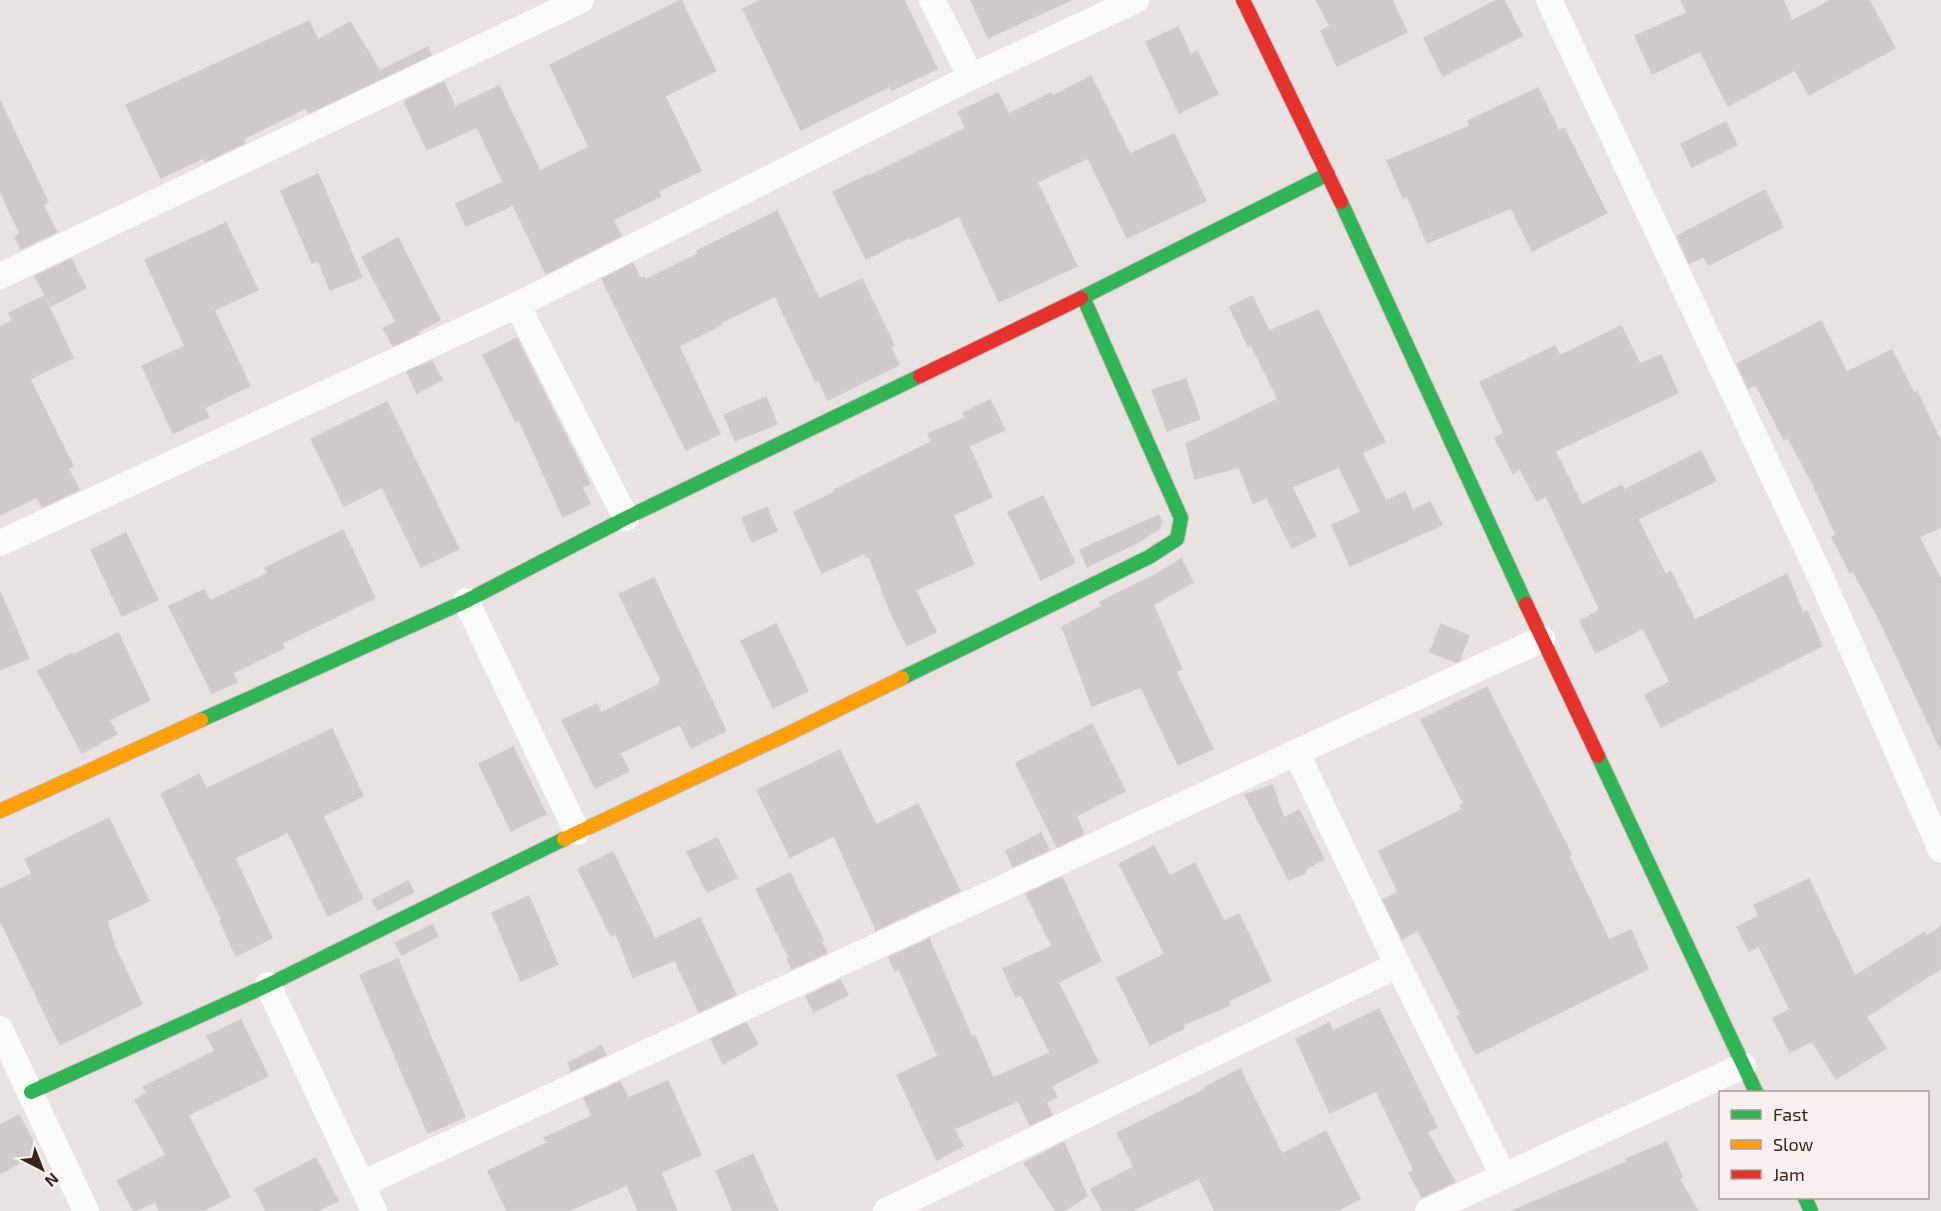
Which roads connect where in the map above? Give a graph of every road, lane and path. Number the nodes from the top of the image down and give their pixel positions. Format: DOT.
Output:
graph roads {
  1 [pos="581,0"];
  2 [pos="932,0"];
  3 [pos="1136,0"];
  4 [pos="1243,0"];
  5 [pos="1549,0"];
  6 [pos="971,77"];
  7 [pos="1328,174"];
  8 [pos="0,276"];
  9 [pos="1083,297"];
  10 [pos="518,305"];
  11 [pos="626,518"];
  12 [pos="0,543"];
  13 [pos="466,601"];
  14 [pos="1542,639"];
  15 [pos="1296,752"];
  16 [pos="0,811"];
  17 [pos="577,832"];
  18 [pos="1941,850"];
  19 [pos="1398,965"];
  20 [pos="268,985"];
  21 [pos="0,1029"];
  22 [pos="1743,1066"];
  23 [pos="1755,1091"];
  24 [pos="31,1092"];
  25 [pos="1503,1176"];
  26 [pos="362,1184"];
  27 [pos="86,1211"];
  28 [pos="374,1211"];
  29 [pos="886,1211"];
  30 [pos="1428,1211"];
  1 -- 8 [label="street"];
  2 -- 6 [label="street"];
  3 -- 6 [label="street"];
  4 -- 7 [label="street"];
  5 -- 18 [label="street"];
  6 -- 10 [label="street"];
  7 -- 9 [label="street"];
  7 -- 14 [label="street"];
  9 -- 11 [label="street"];
  9 -- 17 [label="street"];
  10 -- 11 [label="street"];
  10 -- 12 [label="street"];
  11 -- 13 [label="street"];
  13 -- 16 [label="street"];
  13 -- 17 [label="street"];
  14 -- 15 [label="street"];
  14 -- 22 [label="street"];
  15 -- 19 [label="street"];
  15 -- 26 [label="street"];
  17 -- 20 [label="street"];
  19 -- 25 [label="street"];
  19 -- 29 [label="street"];
  20 -- 24 [label="street"];
  20 -- 26 [label="street"];
  21 -- 24 [label="street"];
  22 -- 23 [label="street"];
  22 -- 25 [label="street"];
  24 -- 27 [label="street"];
  25 -- 30 [label="street"];
  26 -- 28 [label="street"];
}
